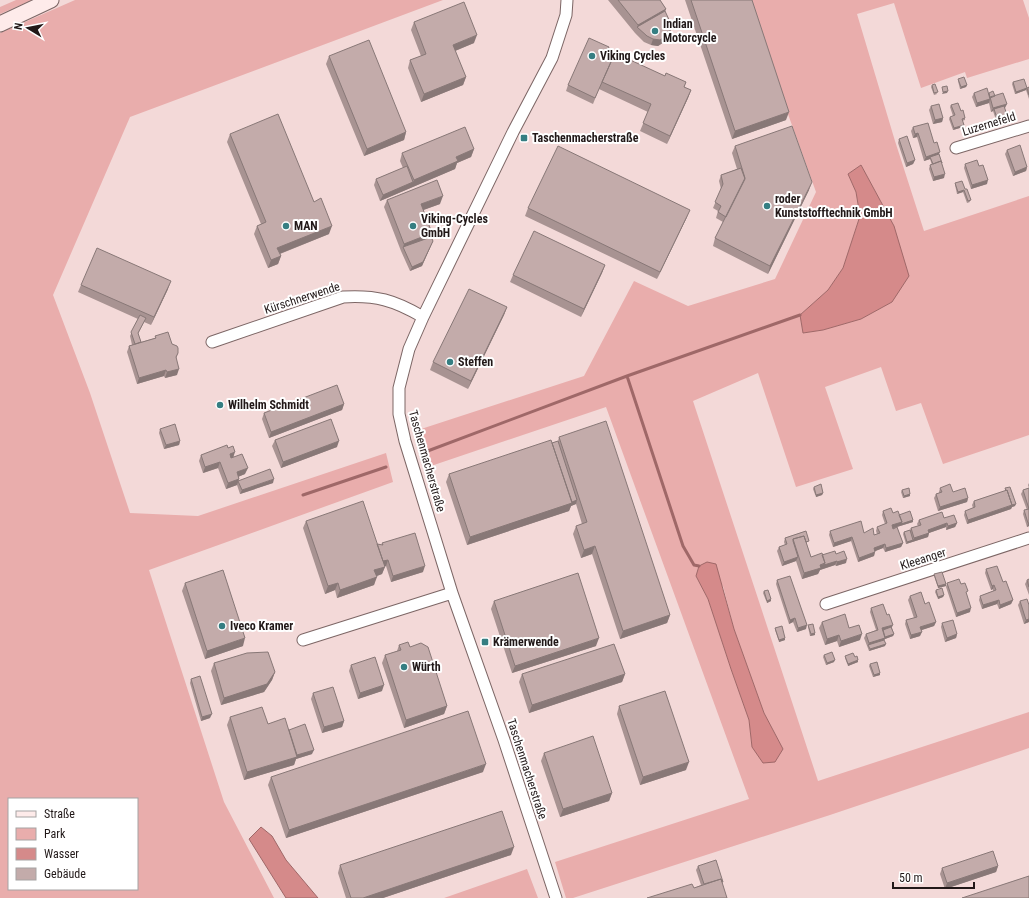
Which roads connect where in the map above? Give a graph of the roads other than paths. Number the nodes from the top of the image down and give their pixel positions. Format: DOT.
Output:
graph roads {
  1 [pos="51,0"];
  2 [pos="568,0"];
  3 [pos="0,24"];
  4 [pos="1029,126"];
  5 [pos="956,148"];
  6 [pos="423,317"];
  7 [pos="212,342"];
  8 [pos="1029,538"];
  9 [pos="452,593"];
  10 [pos="826,604"];
  11 [pos="303,640"];
  12 [pos="556,898"];
  1 -- 3 [label="main road"];
  2 -- 6 [label="street, Taschenmacherstraße"];
  4 -- 5 [label="street, Luzernefeld"];
  6 -- 7 [label="street, Kürschnerwende"];
  6 -- 9 [label="street, Taschenmacherstraße"];
  8 -- 10 [label="street, Kleeanger"];
  9 -- 11 [label="street"];
  9 -- 12 [label="street, Taschenmacherstraße"];
}
